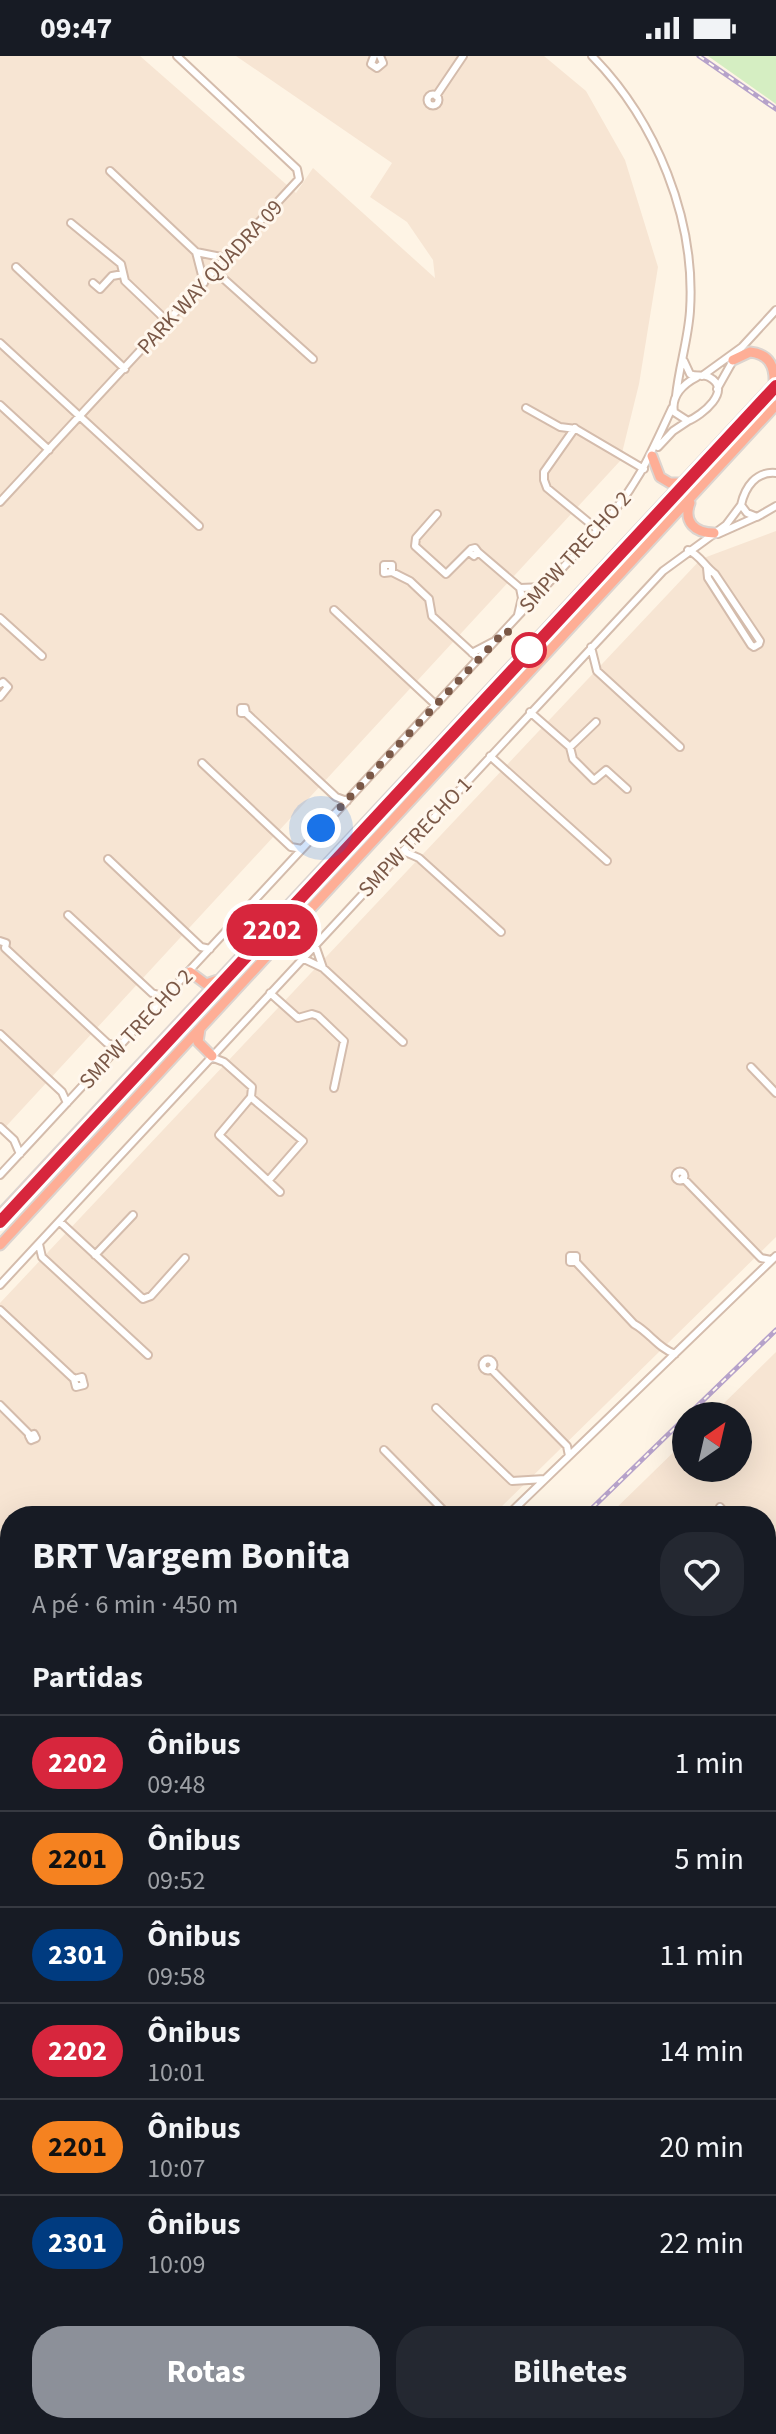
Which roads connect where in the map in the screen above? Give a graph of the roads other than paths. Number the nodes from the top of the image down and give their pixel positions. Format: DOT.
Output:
graph roads {
  1 [pos="177,56"];
  2 [pos="374,56"];
  3 [pos="380,56"];
  4 [pos="463,56"];
  5 [pos="592,56"];
  6 [pos="436,96"];
  7 [pos="110,171"];
  8 [pos="71,223"];
  9 [pos="196,252"];
  10 [pos="209,256"];
  11 [pos="228,258"];
  12 [pos="201,263"];
  13 [pos="16,267"];
  14 [pos="215,271"];
  15 [pos="123,274"];
  16 [pos="93,283"];
  17 [pos="204,283"];
  18 [pos="776,310"];
  19 [pos="168,322"];
  20 [pos="0,343"];
  21 [pos="742,347"];
  22 [pos="313,359"];
  23 [pos="683,360"];
  24 [pos="733,360"];
  25 [pos="125,369"];
  26 [pos="700,376"];
  27 [pos="775,383"];
  28 [pos="717,389"];
  29 [pos="676,396"];
  30 [pos="0,405"];
  31 [pos="776,405"];
  32 [pos="526,408"];
  33 [pos="672,408"];
  34 [pos="776,415"];
  35 [pos="79,418"];
  36 [pos="763,419"];
  37 [pos="688,421"];
  38 [pos="575,428"];
  39 [pos="49,450"];
  40 [pos="653,454"];
  41 [pos="644,469"];
  42 [pos="776,471"];
  43 [pos="682,483"];
  44 [pos="693,495"];
  45 [pos="0,502"];
  46 [pos="741,505"];
  47 [pos="776,506"];
  48 [pos="776,512"];
  49 [pos="437,514"];
  50 [pos="766,514"];
  51 [pos="757,517"];
  52 [pos="199,526"];
  53 [pos="598,530"];
  54 [pos="708,537"];
  55 [pos="688,550"];
  56 [pos="699,555"];
  57 [pos="392,572"];
  58 [pos="714,580"];
  59 [pos="545,587"];
  60 [pos="520,588"];
  61 [pos="732,600"];
  62 [pos="725,605"];
  63 [pos="334,610"];
  64 [pos="0,618"];
  65 [pos="517,618"];
  66 [pos="746,620"];
  67 [pos="738,625"];
  68 [pos="495,641"];
  69 [pos="591,647"];
  70 [pos="472,653"];
  71 [pos="42,656"];
  72 [pos="479,659"];
  73 [pos="0,684"];
  74 [pos="0,697"];
  75 [pos="232,701"];
  76 [pos="436,705"];
  77 [pos="530,712"];
  78 [pos="596,722"];
  79 [pos="570,747"];
  80 [pos="680,747"];
  81 [pos="490,756"];
  82 [pos="202,763"];
  83 [pos="627,789"];
  84 [pos="337,798"];
  85 [pos="347,801"];
  86 [pos="341,807"];
  87 [pos="410,844"];
  88 [pos="291,847"];
  89 [pos="302,849"];
  90 [pos="403,851"];
  91 [pos="416,856"];
  92 [pos="294,858"];
  93 [pos="108,859"];
  94 [pos="607,861"];
  95 [pos="68,915"];
  96 [pos="501,932"];
  97 [pos="0,941"];
  98 [pos="315,945"];
  99 [pos="201,947"];
  100 [pos="3,948"];
  101 [pos="210,949"];
  102 [pos="203,957"];
  103 [pos="302,958"];
  104 [pos="323,968"];
  105 [pos="189,973"];
  106 [pos="225,976"];
  107 [pos="152,993"];
  108 [pos="270,993"];
  109 [pos="165,997"];
  110 [pos="196,1007"];
  111 [pos="155,1008"];
  112 [pos="200,1026"];
  113 [pos="0,1034"];
  114 [pos="403,1042"];
  115 [pos="107,1043"];
  116 [pos="222,1046"];
  117 [pos="118,1047"];
  118 [pos="179,1049"];
  119 [pos="112,1054"];
  120 [pos="211,1057"];
  121 [pos="224,1062"];
  122 [pos="751,1067"];
  123 [pos="334,1088"];
  124 [pos="62,1092"];
  125 [pos="776,1093"];
  126 [pos="74,1095"];
  127 [pos="251,1097"];
  128 [pos="67,1103"];
  129 [pos="0,1127"];
  130 [pos="14,1140"];
  131 [pos="29,1143"];
  132 [pos="20,1154"];
  133 [pos="0,1175"];
  134 [pos="683,1178"];
  135 [pos="268,1181"];
  136 [pos="280,1192"];
  137 [pos="0,1215"];
  138 [pos="133,1215"];
  139 [pos="60,1222"];
  140 [pos="39,1244"];
  141 [pos="0,1245"];
  142 [pos="29,1255"];
  143 [pos="95,1255"];
  144 [pos="40,1256"];
  145 [pos="185,1258"];
  146 [pos="774,1258"];
  147 [pos="761,1259"];
  148 [pos="576,1262"];
  149 [pos="762,1270"];
  150 [pos="0,1285"];
  151 [pos="0,1310"];
  152 [pos="665,1351"];
  153 [pos="675,1354"];
  154 [pos="148,1355"];
  155 [pos="667,1361"];
  156 [pos="491,1369"];
  157 [pos="74,1379"];
  158 [pos="0,1405"];
  159 [pos="436,1408"];
  160 [pos="30,1435"];
  161 [pos="568,1447"];
  162 [pos="577,1449"];
  163 [pos="384,1450"];
  164 [pos="569,1456"];
  165 [pos="545,1479"];
  166 [pos="439,1506"];
  167 [pos="517,1506"];
  1 -- 11 [label="street, PARK WAY QUADRA 09"];
  2 -- 3 [label="street"];
  4 -- 6 [label="street"];
  5 -- 23 [label="street"];
  7 -- 9 [label="street"];
  8 -- 15 [label="street"];
  9 -- 10 [label="street"];
  9 -- 12 [label="street"];
  10 -- 11 [label="street"];
  10 -- 12 [label="street"];
  11 -- 14 [label="street, PARK WAY QUADRA 09"];
  12 -- 17 [label="street"];
  13 -- 25 [label="street"];
  14 -- 17 [label="street, PARK WAY QUADRA 09"];
  14 -- 22 [label="street"];
  15 -- 16 [label="street"];
  15 -- 19 [label="street"];
  17 -- 19 [label="street, PARK WAY QUADRA 09"];
  18 -- 21 [label="street"];
  19 -- 25 [label="street, PARK WAY QUADRA 09"];
  20 -- 35 [label="street"];
  21 -- 24 [label="street"];
  21 -- 26 [label="street"];
  23 -- 26 [label="street"];
  23 -- 29 [label="street"];
  24 -- 27 [label="highway"];
  24 -- 28 [label="street"];
  25 -- 35 [label="street, PARK WAY QUADRA 09"];
  26 -- 28 [label="street"];
  26 -- 29 [label="street"];
  27 -- 43 [label="highway"];
  28 -- 37 [label="street"];
  29 -- 33 [label="street"];
  30 -- 39 [label="street"];
  31 -- 36 [label="highway"];
  32 -- 38 [label="street"];
  33 -- 37 [label="street"];
  33 -- 40 [label="street"];
  34 -- 36 [label="highway"];
  35 -- 39 [label="street, PARK WAY QUADRA 09"];
  35 -- 52 [label="street"];
  36 -- 44 [label="highway"];
  37 -- 40 [label="street"];
  38 -- 41 [label="street"];
  38 -- 53 [label="street"];
  39 -- 45 [label="street, PARK WAY QUADRA 09"];
  40 -- 41 [label="street, SMPW TRECHO 2"];
  40 -- 43 [label="highway"];
  41 -- 53 [label="street, SMPW TRECHO 2"];
  42 -- 46 [label="street"];
  43 -- 106 [label="highway"];
  44 -- 54 [label="highway"];
  44 -- 112 [label="highway"];
  46 -- 51 [label="street"];
  46 -- 54 [label="street"];
  47 -- 50 [label="street"];
  48 -- 50 [label="street"];
  49 -- 60 [label="street"];
  50 -- 51 [label="street"];
  51 -- 54 [label="street"];
  53 -- 59 [label="street, SMPW TRECHO 2"];
  54 -- 55 [label="street, SMPW TRECHO 1"];
  54 -- 56 [label="street"];
  55 -- 56 [label="street"];
  55 -- 69 [label="street, SMPW TRECHO 1"];
  56 -- 58 [label="street"];
  57 -- 70 [label="street"];
  58 -- 61 [label="street"];
  58 -- 62 [label="street"];
  59 -- 60 [label="street"];
  59 -- 65 [label="street, SMPW TRECHO 2"];
  60 -- 65 [label="street"];
  61 -- 62 [label="street"];
  61 -- 66 [label="street"];
  62 -- 67 [label="street"];
  63 -- 76 [label="street"];
  64 -- 71 [label="street"];
  65 -- 68 [label="street, SMPW TRECHO 2"];
  66 -- 67 [label="street"];
  66 -- 67 [label="street"];
  68 -- 70 [label="street"];
  68 -- 72 [label="street, SMPW TRECHO 2"];
  69 -- 77 [label="street, SMPW TRECHO 1"];
  69 -- 80 [label="street"];
  70 -- 72 [label="street"];
  72 -- 76 [label="street, SMPW TRECHO 2"];
  73 -- 74 [label="street"];
  75 -- 84 [label="street"];
  76 -- 85 [label="street, SMPW TRECHO 2"];
  77 -- 79 [label="street"];
  77 -- 81 [label="street, SMPW TRECHO 1"];
  78 -- 79 [label="street"];
  79 -- 83 [label="street"];
  81 -- 87 [label="street, SMPW TRECHO 1"];
  81 -- 94 [label="street"];
  82 -- 88 [label="street"];
  84 -- 85 [label="street"];
  84 -- 86 [label="street"];
  85 -- 86 [label="street, SMPW TRECHO 2"];
  86 -- 89 [label="street, SMPW TRECHO 2"];
  87 -- 90 [label="street, SMPW TRECHO 1"];
  87 -- 91 [label="street"];
  88 -- 89 [label="street"];
  88 -- 92 [label="street"];
  89 -- 92 [label="street, SMPW TRECHO 2"];
  90 -- 91 [label="street"];
  90 -- 98 [label="street, SMPW TRECHO 1"];
  91 -- 96 [label="street"];
  92 -- 101 [label="street, SMPW TRECHO 2"];
  93 -- 99 [label="street"];
  95 -- 107 [label="street"];
  97 -- 100 [label="street"];
  98 -- 103 [label="street, SMPW TRECHO 1"];
  98 -- 104 [label="street"];
  99 -- 101 [label="street"];
  99 -- 102 [label="street"];
  100 -- 115 [label="street"];
  101 -- 102 [label="street, SMPW TRECHO 2"];
  102 -- 105 [label="street, SMPW TRECHO 2"];
  103 -- 104 [label="street"];
  103 -- 108 [label="street, SMPW TRECHO 1"];
  104 -- 114 [label="street"];
  105 -- 106 [label="highway"];
  105 -- 109 [label="street, SMPW TRECHO 2"];
  105 -- 110 [label="highway"];
  106 -- 110 [label="highway"];
  107 -- 109 [label="street"];
  107 -- 111 [label="street"];
  108 -- 116 [label="street, SMPW TRECHO 1"];
  108 -- 123 [label="street"];
  109 -- 111 [label="street, SMPW TRECHO 2"];
  110 -- 137 [label="highway"];
  111 -- 117 [label="street, SMPW TRECHO 2"];
  112 -- 118 [label="highway"];
  112 -- 120 [label="highway"];
  113 -- 124 [label="street"];
  115 -- 117 [label="street"];
  115 -- 119 [label="street"];
  116 -- 120 [label="street, SMPW TRECHO 1"];
  116 -- 121 [label="street"];
  117 -- 119 [label="street, SMPW TRECHO 2"];
  118 -- 120 [label="highway"];
  118 -- 141 [label="highway"];
  119 -- 126 [label="street, SMPW TRECHO 2"];
  120 -- 121 [label="street"];
  120 -- 139 [label="street, SMPW TRECHO 1"];
  121 -- 127 [label="street"];
  122 -- 125 [label="street"];
  124 -- 126 [label="street"];
  124 -- 128 [label="street"];
  126 -- 128 [label="street, SMPW TRECHO 2"];
  127 -- 135 [label="street"];
  127 -- 135 [label="street"];
  128 -- 131 [label="street, SMPW TRECHO 2"];
  129 -- 130 [label="street"];
  130 -- 131 [label="street"];
  130 -- 132 [label="street"];
  131 -- 132 [label="street, SMPW TRECHO 2"];
  132 -- 133 [label="street, SMPW TRECHO 2"];
  134 -- 147 [label="street"];
  135 -- 136 [label="street"];
  138 -- 143 [label="street"];
  139 -- 140 [label="street, SMPW TRECHO 1"];
  139 -- 143 [label="street"];
  140 -- 142 [label="street, SMPW TRECHO 1"];
  140 -- 144 [label="street"];
  142 -- 144 [label="street"];
  142 -- 150 [label="street, SMPW TRECHO 1"];
  143 -- 145 [label="street"];
  144 -- 154 [label="street"];
  146 -- 147 [label="street"];
  146 -- 149 [label="street"];
  147 -- 149 [label="street"];
  148 -- 152 [label="street"];
  149 -- 153 [label="street"];
  151 -- 157 [label="street"];
  152 -- 153 [label="street"];
  152 -- 155 [label="street"];
  153 -- 155 [label="street"];
  155 -- 162 [label="street"];
  156 -- 161 [label="street"];
  158 -- 160 [label="street"];
  159 -- 165 [label="street"];
  161 -- 162 [label="street"];
  161 -- 164 [label="street"];
  162 -- 164 [label="street"];
  163 -- 166 [label="street"];
  164 -- 165 [label="street"];
  165 -- 167 [label="street"];
}
